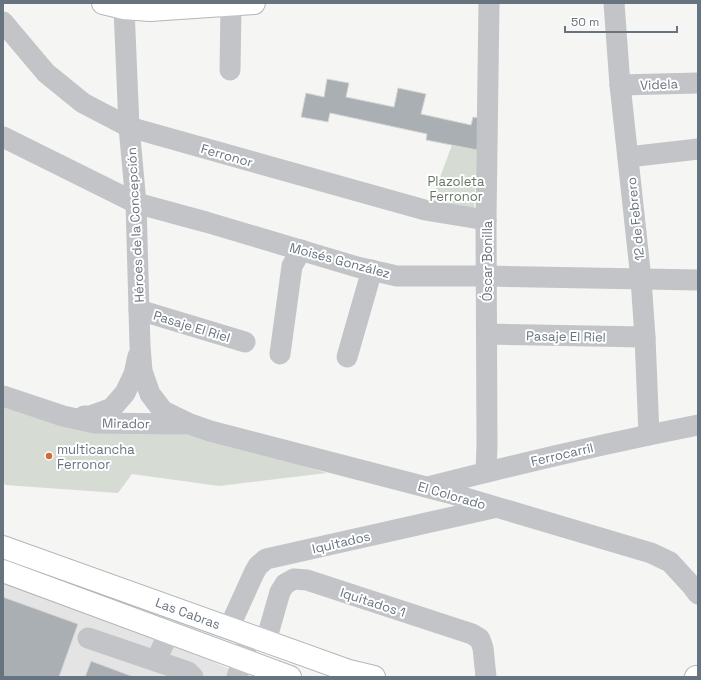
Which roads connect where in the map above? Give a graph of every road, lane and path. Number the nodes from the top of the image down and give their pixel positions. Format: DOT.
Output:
graph roads {
  1 [pos="103,3"];
  2 [pos="254,3"];
  3 [pos="489,3"];
  4 [pos="614,3"];
  5 [pos="124,5"];
  6 [pos="231,5"];
  7 [pos="3,22"];
  8 [pos="230,70"];
  9 [pos="698,83"];
  10 [pos="620,85"];
  11 [pos="129,128"];
  12 [pos="3,137"];
  13 [pos="698,150"];
  14 [pos="628,157"];
  15 [pos="136,203"];
  16 [pos="486,220"];
  17 [pos="300,250"];
  18 [pos="372,270"];
  19 [pos="487,276"];
  20 [pos="641,279"];
  21 [pos="698,280"];
  22 [pos="139,310"];
  23 [pos="487,334"];
  24 [pos="645,337"];
  25 [pos="245,342"];
  26 [pos="140,346"];
  27 [pos="280,354"];
  28 [pos="347,357"];
  29 [pos="3,396"];
  30 [pos="63,416"];
  31 [pos="190,424"];
  32 [pos="698,424"];
  33 [pos="648,435"];
  34 [pos="486,472"];
  35 [pos="428,488"];
  36 [pos="494,507"];
  37 [pos="3,547"];
  38 [pos="3,571"];
  39 [pos="696,588"];
  40 [pos="229,628"];
  41 [pos="169,632"];
  42 [pos="88,638"];
  43 [pos="258,638"];
  44 [pos="156,661"];
  45 [pos="240,668"];
  46 [pos="193,677"];
  47 [pos="290,677"];
  48 [pos="374,677"];
  49 [pos="486,677"];
  1 -- 5 [label="main road"];
  2 -- 6 [label="main road"];
  3 -- 16 [label="street, Óscar Bonilla"];
  4 -- 10 [label="street, 12 de Febrero"];
  5 -- 6 [label="main road"];
  5 -- 11 [label="street, Héroes de la Concepción"];
  6 -- 8 [label="street"];
  7 -- 11 [label="street, Ferronor"];
  9 -- 10 [label="street, Videla"];
  10 -- 14 [label="street, 12 de Febrero"];
  11 -- 15 [label="street, Héroes de la Concepción"];
  11 -- 16 [label="street, Ferronor"];
  12 -- 15 [label="street, Moisés González"];
  13 -- 14 [label="street"];
  14 -- 20 [label="street, 12 de Febrero"];
  15 -- 17 [label="street, Moisés González"];
  15 -- 22 [label="street, Héroes de la Concepción"];
  16 -- 19 [label="street, Óscar Bonilla"];
  17 -- 18 [label="street, Moisés González"];
  17 -- 27 [label="street"];
  18 -- 19 [label="street, Moisés González"];
  18 -- 28 [label="street"];
  19 -- 20 [label="street, Moisés González"];
  19 -- 23 [label="street, Óscar Bonilla"];
  20 -- 21 [label="street, Moisés González"];
  20 -- 24 [label="street, 12 de Febrero"];
  22 -- 25 [label="street, Pasaje El Riel"];
  22 -- 26 [label="street, Héroes de la Concepción"];
  23 -- 24 [label="street, Pasaje El Riel"];
  23 -- 34 [label="street, Óscar Bonilla"];
  24 -- 33 [label="street, 12 de Febrero"];
  26 -- 30 [label="street, Mirador"];
  26 -- 31 [label="street, Héroes de la Concepción"];
  29 -- 30 [label="street, Mirador"];
  30 -- 31 [label="street, Mirador"];
  31 -- 35 [label="street, El Colorado"];
  32 -- 33 [label="street, Ferrocarril"];
  33 -- 34 [label="street, Ferrocarril"];
  34 -- 35 [label="street, Ferrocarril"];
  35 -- 36 [label="street, El Colorado"];
  36 -- 39 [label="street, El Colorado"];
  36 -- 40 [label="street, Iquitados"];
  37 -- 40 [label="main road, Las Cabras"];
  38 -- 41 [label="main road, Las Cabras"];
  40 -- 43 [label="main road, Las Cabras"];
  41 -- 44 [label="street"];
  41 -- 45 [label="main road, Las Cabras"];
  42 -- 44 [label="street"];
  43 -- 45 [label="street, Iquitados 1"];
  43 -- 48 [label="main road, Las Cabras"];
  43 -- 49 [label="street, Iquitados 1"];
  44 -- 46 [label="street"];
  45 -- 47 [label="main road, Las Cabras"];
}
